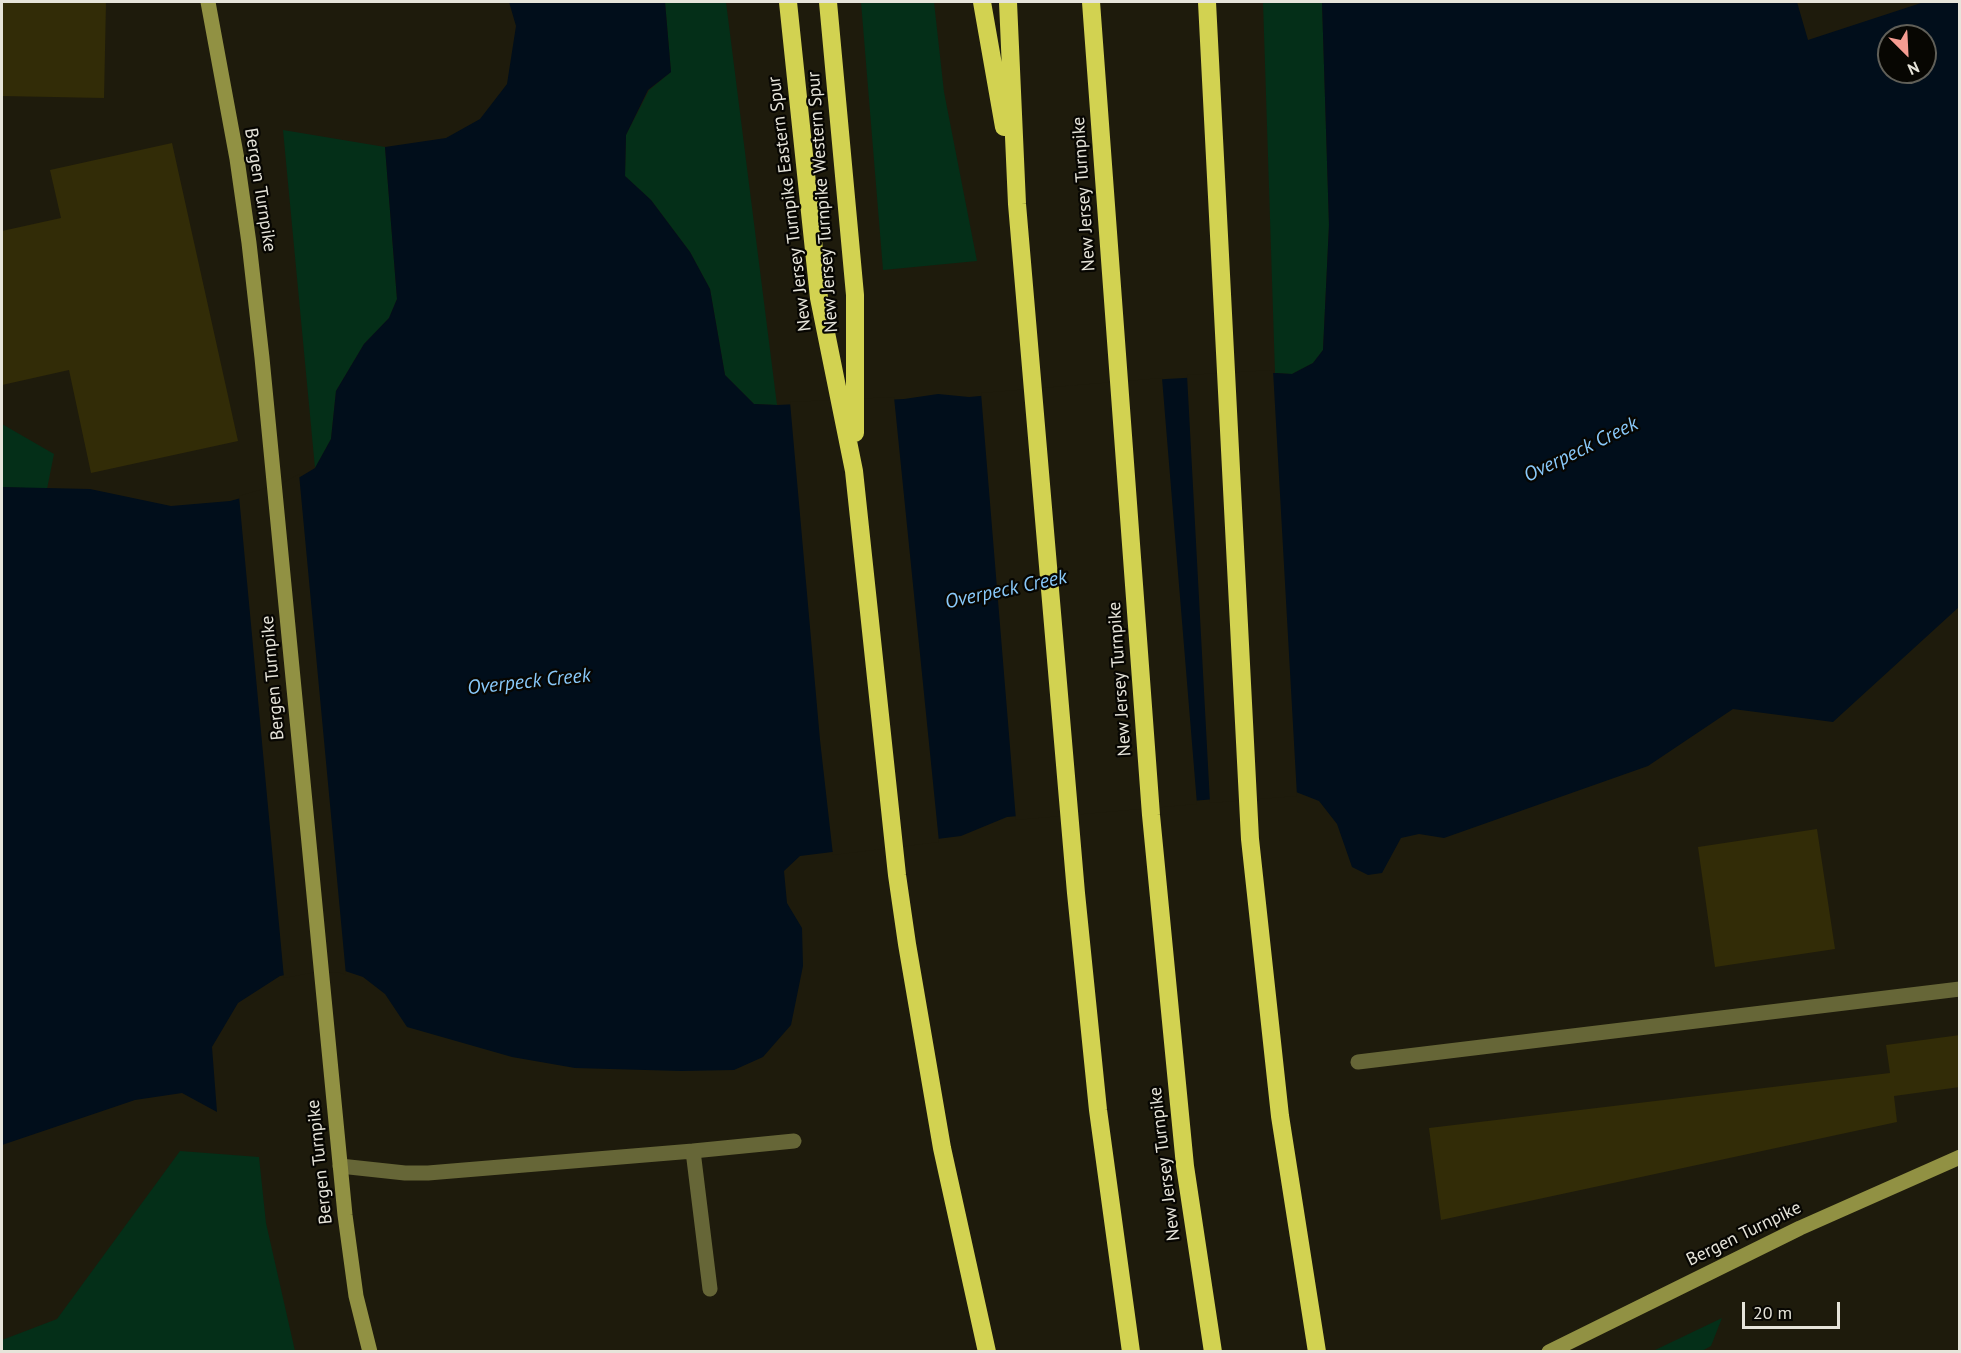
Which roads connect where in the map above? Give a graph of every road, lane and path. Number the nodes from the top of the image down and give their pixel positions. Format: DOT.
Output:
graph roads {
  1 [pos="208,2"];
  2 [pos="788,2"];
  3 [pos="828,2"];
  4 [pos="982,2"];
  5 [pos="1008,2"];
  6 [pos="1091,2"];
  7 [pos="1207,2"];
  8 [pos="1017,204"];
  9 [pos="846,382"];
  10 [pos="1959,989"];
  11 [pos="1358,1062"];
  12 [pos="794,1141"];
  13 [pos="693,1152"];
  14 [pos="1959,1157"];
  15 [pos="340,1166"];
  16 [pos="710,1289"];
  17 [pos="369,1352"];
  18 [pos="987,1352"];
  19 [pos="1131,1352"];
  20 [pos="1213,1352"];
  21 [pos="1317,1352"];
  22 [pos="1549,1352"];
  1 -- 15 [label="main road, Bergen Turnpike"];
  2 -- 9 [label="highway, New Jersey Turnpike Eastern Spur"];
  3 -- 9 [label="highway, New Jersey Turnpike Western Spur"];
  4 -- 8 [label="highway"];
  5 -- 8 [label="highway"];
  6 -- 20 [label="highway, New Jersey Turnpike"];
  7 -- 21 [label="highway"];
  8 -- 19 [label="highway"];
  9 -- 18 [label="highway, New Jersey Turnpike Eastern Spur"];
  10 -- 11 [label="lane"];
  12 -- 13 [label="lane"];
  13 -- 15 [label="lane"];
  13 -- 16 [label="lane"];
  14 -- 22 [label="main road, Bergen Turnpike"];
  15 -- 17 [label="main road, Bergen Turnpike"];
}
